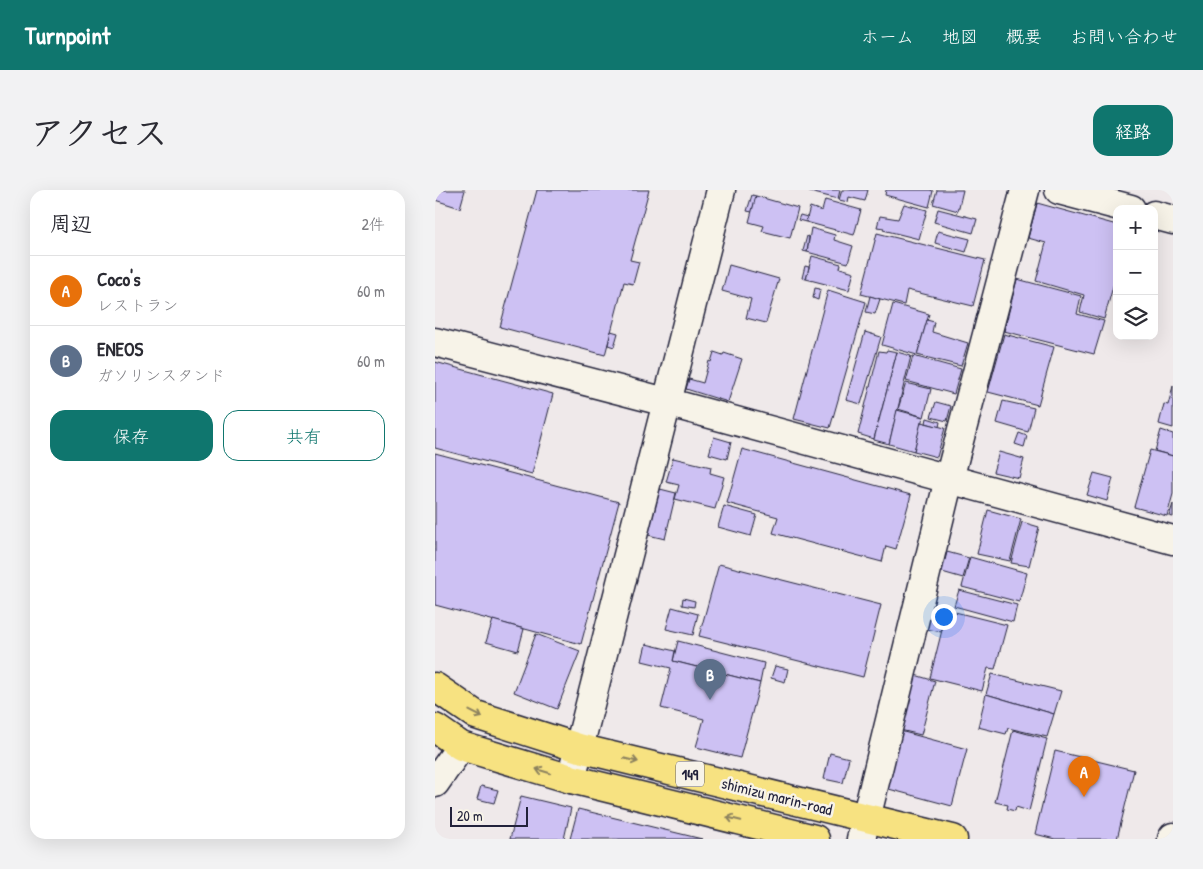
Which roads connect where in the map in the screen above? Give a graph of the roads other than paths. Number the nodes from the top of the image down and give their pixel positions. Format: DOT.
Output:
graph roads {
  1 [pos="721,190"];
  2 [pos="1025,190"];
  3 [pos="1059,190"];
  4 [pos="1116,205"];
  5 [pos="1158,216"];
  6 [pos="1173,220"];
  7 [pos="435,342"];
  8 [pos="666,402"];
  9 [pos="949,479"];
  10 [pos="1173,540"];
  11 [pos="435,687"];
  12 [pos="435,728"];
  13 [pos="461,746"];
  14 [pos="579,748"];
  15 [pos="571,779"];
  16 [pos="435,783"];
  17 [pos="864,828"];
  18 [pos="815,839"];
  19 [pos="953,839"];
  1 -- 8 [label="street"];
  2 -- 9 [label="street"];
  3 -- 4 [label="street"];
  5 -- 6 [label="street"];
  7 -- 8 [label="street"];
  8 -- 9 [label="street"];
  8 -- 14 [label="street"];
  9 -- 10 [label="street"];
  9 -- 17 [label="street"];
  11 -- 14 [label="highway, shimizu marin-road / 149, one-way"];
  12 -- 13 [label="highway, shimizu marin-road / 149"];
  15 -- 13 [label="highway, shimizu marin-road / 149, one-way"];
  13 -- 16 [label="street"];
  14 -- 15 [label="street"];
  14 -- 17 [label="highway, shimizu marin-road / 149, one-way"];
  18 -- 15 [label="highway, shimizu marin-road / 149, one-way"];
  17 -- 19 [label="highway, shimizu marin-road / 149"];
}
